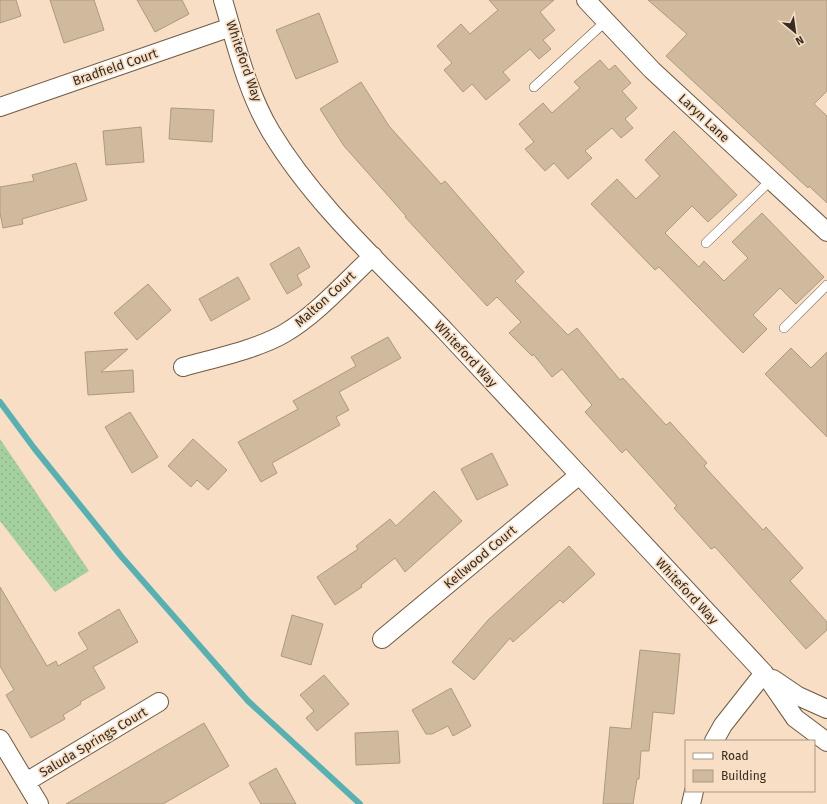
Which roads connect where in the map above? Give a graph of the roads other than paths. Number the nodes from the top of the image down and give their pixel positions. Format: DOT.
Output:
graph roads {
  1 [pos="223,0"];
  2 [pos="586,0"];
  3 [pos="606,22"];
  4 [pos="231,27"];
  5 [pos="534,87"];
  6 [pos="0,107"];
  7 [pos="771,180"];
  8 [pos="827,232"];
  9 [pos="706,243"];
  10 [pos="373,256"];
  11 [pos="827,285"];
  12 [pos="784,328"];
  13 [pos="183,367"];
  14 [pos="578,476"];
  15 [pos="382,639"];
  16 [pos="764,673"];
  17 [pos="159,702"];
  18 [pos="827,709"];
  19 [pos="0,739"];
  20 [pos="715,740"];
  21 [pos="827,742"];
  22 [pos="26,782"];
  23 [pos="694,792"];
  24 [pos="39,804"];
  25 [pos="691,804"];
  1 -- 4 [label="street, Whiteford Way"];
  2 -- 3 [label="street, Laryn Lane"];
  3 -- 5 [label="lane"];
  3 -- 7 [label="street, Laryn Lane"];
  4 -- 6 [label="street, Bradfield Court"];
  4 -- 10 [label="street, Whiteford Way"];
  7 -- 8 [label="street, Laryn Lane"];
  7 -- 9 [label="lane"];
  10 -- 13 [label="street, Malton Court"];
  10 -- 14 [label="street, Whiteford Way"];
  11 -- 12 [label="lane"];
  14 -- 15 [label="street, Kellwood Court"];
  14 -- 16 [label="street, Whiteford Way"];
  16 -- 18 [label="street, Whiteford Way"];
  16 -- 20 [label="street"];
  16 -- 21 [label="street, Whiteford Way"];
  17 -- 22 [label="street, Saluda Springs Court"];
  19 -- 22 [label="street"];
  22 -- 24 [label="street"];
  23 -- 25 [label="street"];
}
